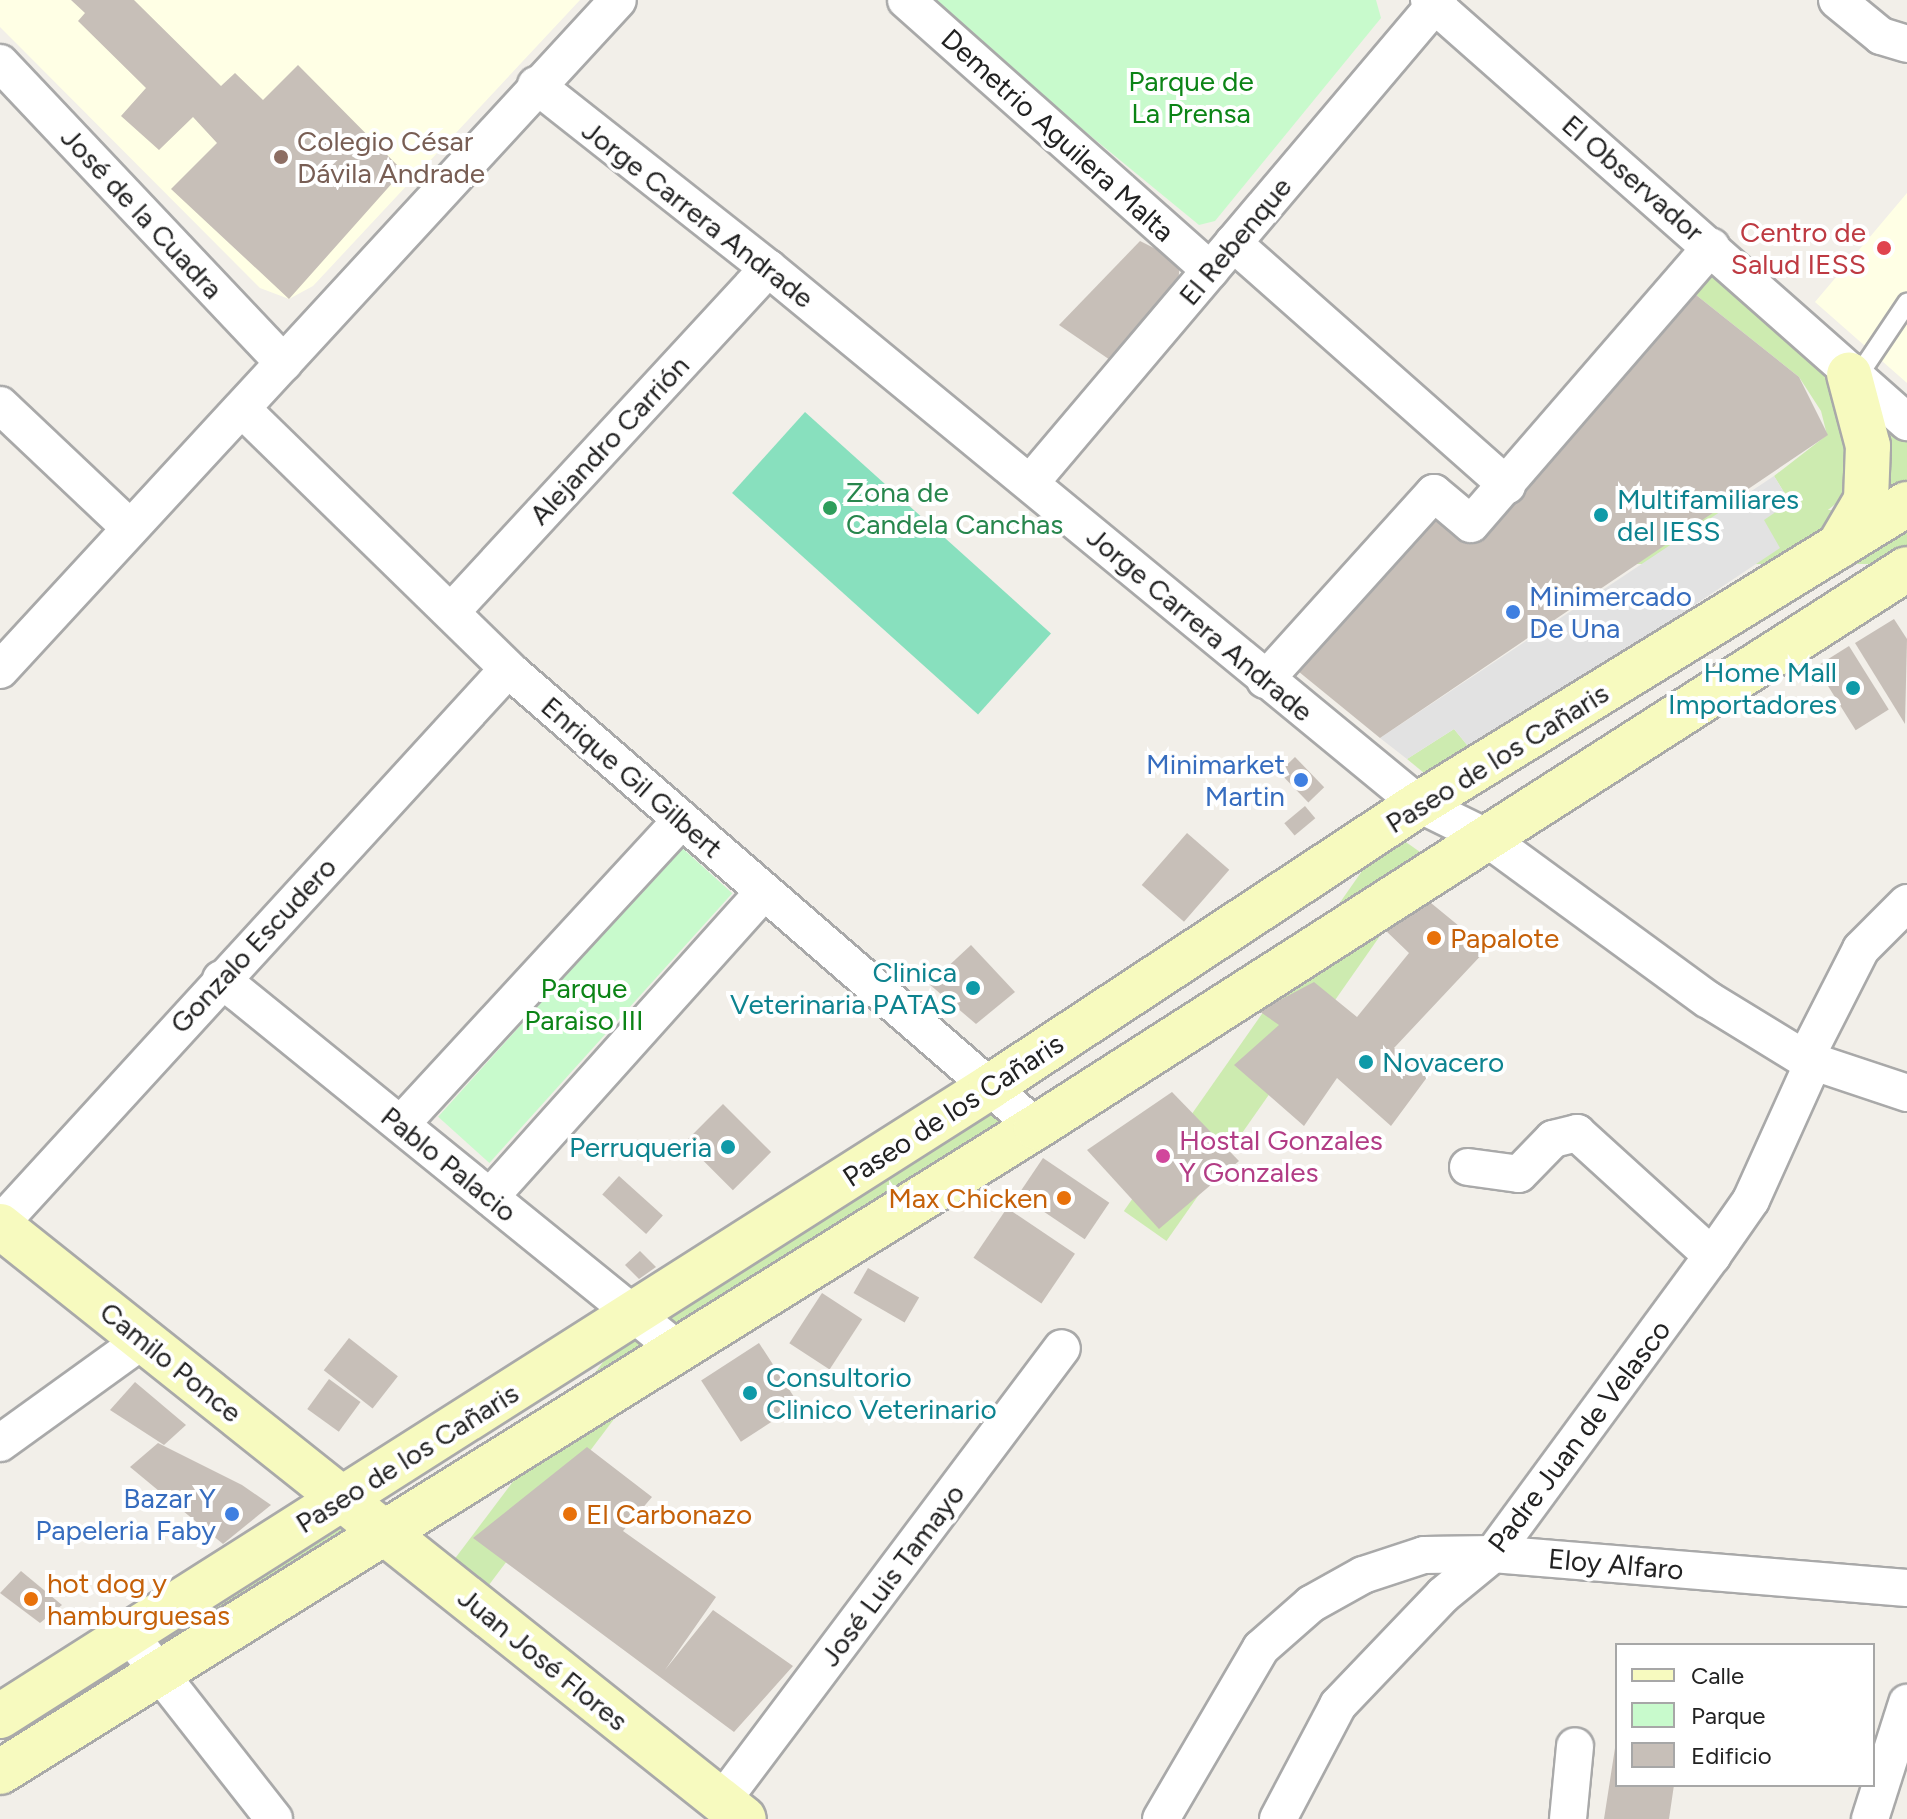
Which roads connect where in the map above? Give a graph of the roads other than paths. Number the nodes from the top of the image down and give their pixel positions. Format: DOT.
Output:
graph roads {
  1 [pos="618,0"];
  2 [pos="906,0"];
  3 [pos="1837,0"];
  4 [pos="1434,2"];
  5 [pos="1907,44"];
  6 [pos="0,63"];
  7 [pos="536,85"];
  8 [pos="1233,243"];
  9 [pos="1711,247"];
  10 [pos="768,268"];
  11 [pos="1210,270"];
  12 [pos="1907,303"];
  13 [pos="284,363"];
  14 [pos="1853,376"];
  15 [pos="0,405"];
  16 [pos="243,410"];
  17 [pos="1907,422"];
  18 [pos="1031,482"];
  19 [pos="1507,485"];
  20 [pos="1907,504"];
  21 [pos="130,528"];
  22 [pos="1839,546"];
  23 [pos="1907,569"];
  24 [pos="451,612"];
  25 [pos="508,669"];
  26 [pos="0,670"];
  27 [pos="1265,680"];
  28 [pos="1419,804"];
  29 [pos="682,820"];
  30 [pos="1484,836"];
  31 [pos="764,892"];
  32 [pos="1907,903"];
  33 [pos="221,979"];
  34 [pos="1809,1061"];
  35 [pos="991,1086"];
  36 [pos="1907,1093"];
  37 [pos="401,1124"];
  38 [pos="1036,1127"];
  39 [pos="1468,1167"];
  40 [pos="490,1197"];
  41 [pos="0,1225"];
  42 [pos="1712,1256"];
  43 [pos="635,1314"];
  44 [pos="144,1339"];
  45 [pos="1062,1348"];
  46 [pos="677,1349"];
  47 [pos="0,1443"];
  48 [pos="341,1500"];
  49 [pos="383,1531"];
  50 [pos="1493,1554"];
  51 [pos="1907,1588"];
  52 [pos="129,1634"];
  53 [pos="159,1670"];
  54 [pos="1907,1703"];
  55 [pos="0,1716"];
  56 [pos="1575,1746"];
  57 [pos="0,1772"];
  58 [pos="733,1810"];
  59 [pos="274,1819"];
  60 [pos="1161,1819"];
  61 [pos="1278,1819"];
  62 [pos="1568,1819"];
  63 [pos="1870,1819"];
  1 -- 7 [label="street"];
  2 -- 11 [label="street, Demetrio Aguilera Malta"];
  3 -- 5 [label="street"];
  4 -- 8 [label="street, El Rebenque"];
  4 -- 9 [label="street, El Observador"];
  6 -- 13 [label="street, José de la Cuadra"];
  7 -- 10 [label="street, Jorge Carrera Andrade"];
  7 -- 13 [label="street"];
  8 -- 11 [label="street, El Rebenque"];
  8 -- 19 [label="street"];
  9 -- 14 [label="street, El Observador"];
  9 -- 19 [label="street"];
  10 -- 18 [label="street, Jorge Carrera Andrade"];
  10 -- 24 [label="street, Alejandro Carrión"];
  11 -- 18 [label="street, El Rebenque"];
  12 -- 14 [label="lane"];
  13 -- 16 [label="street"];
  14 -- 17 [label="street, El Observador"];
  14 -- 22 [label="main road"];
  15 -- 21 [label="street"];
  16 -- 21 [label="street"];
  16 -- 24 [label="street, Enrique Gil Gilbert"];
  18 -- 27 [label="street, Jorge Carrera Andrade"];
  19 -- 27 [label="street"];
  20 -- 22 [label="main road, Paseo de los Cañaris"];
  21 -- 26 [label="street"];
  22 -- 28 [label="main road, Paseo de los Cañaris"];
  23 -- 30 [label="main road, Paseo de los Cañaris"];
  24 -- 25 [label="street, Enrique Gil Gilbert"];
  25 -- 29 [label="street, Enrique Gil Gilbert"];
  25 -- 33 [label="street, Gonzalo Escudero"];
  27 -- 28 [label="street, Jorge Carrera Andrade"];
  28 -- 30 [label="street, Jorge Carrera Andrade"];
  28 -- 35 [label="main road, Paseo de los Cañaris"];
  29 -- 31 [label="street, Enrique Gil Gilbert"];
  29 -- 37 [label="street"];
  30 -- 34 [label="street, Jorge Carrera Andrade"];
  30 -- 38 [label="main road, Paseo de los Cañaris"];
  31 -- 35 [label="street, Enrique Gil Gilbert"];
  31 -- 40 [label="street"];
  32 -- 34 [label="street, Padre Juan de Velasco"];
  33 -- 37 [label="street, Pablo Palacio"];
  33 -- 41 [label="street, Gonzalo Escudero"];
  34 -- 36 [label="street, Jorge Carrera Andrade"];
  34 -- 42 [label="street, Padre Juan de Velasco"];
  35 -- 38 [label="street, Enrique Gil Gilbert"];
  35 -- 43 [label="main road, Paseo de los Cañaris"];
  37 -- 40 [label="street, Pablo Palacio"];
  38 -- 46 [label="main road, Paseo de los Cañaris"];
  39 -- 42 [label="street"];
  40 -- 43 [label="street, Pablo Palacio"];
  41 -- 44 [label="main road, Camilo Ponce"];
  42 -- 50 [label="street, Padre Juan de Velasco"];
  43 -- 46 [label="street, Pablo Palacio"];
  43 -- 48 [label="main road, Paseo de los Cañaris"];
  44 -- 47 [label="street"];
  44 -- 48 [label="main road, Camilo Ponce"];
  45 -- 58 [label="street, José Luis Tamayo"];
  46 -- 49 [label="main road, Paseo de los Cañaris"];
  48 -- 49 [label="main road, Juan José Flores"];
  48 -- 52 [label="main road, Paseo de los Cañaris"];
  49 -- 53 [label="main road, Paseo de los Cañaris"];
  49 -- 58 [label="main road, Juan José Flores"];
  50 -- 51 [label="street, Eloy Alfaro"];
  50 -- 60 [label="street, Eloy Alfaro"];
  50 -- 61 [label="street, Padre Juan de Velasco"];
  52 -- 53 [label="street"];
  52 -- 55 [label="main road, Paseo de los Cañaris"];
  53 -- 57 [label="main road, Paseo de los Cañaris"];
  53 -- 59 [label="street"];
  54 -- 63 [label="street"];
  56 -- 62 [label="street"];
}
